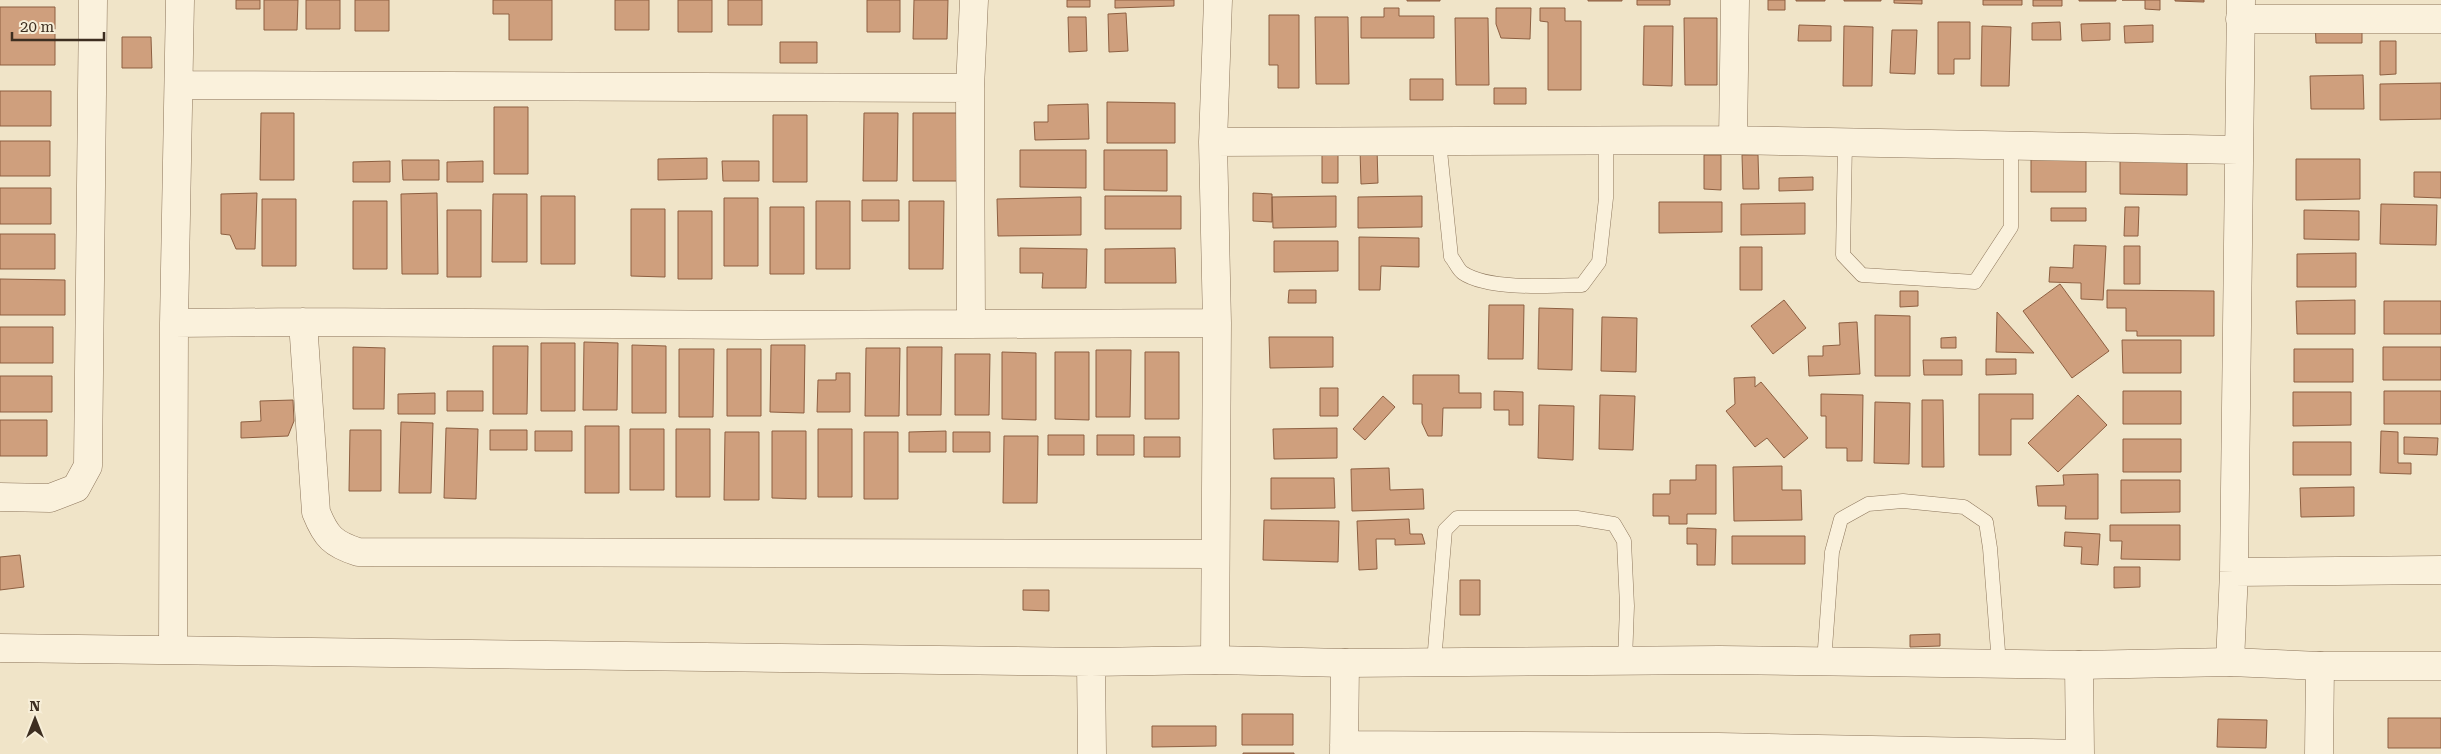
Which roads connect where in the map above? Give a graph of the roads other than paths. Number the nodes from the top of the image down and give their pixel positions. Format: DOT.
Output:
graph roads {
  1 [pos="93,0"];
  2 [pos="180,0"];
  3 [pos="974,0"];
  4 [pos="1218,0"];
  5 [pos="1735,0"];
  6 [pos="2241,10"];
  7 [pos="2441,19"];
  8 [pos="179,85"];
  9 [pos="970,88"];
  10 [pos="1733,140"];
  11 [pos="1439,141"];
  12 [pos="1606,141"];
  13 [pos="1213,142"];
  14 [pos="1846,142"];
  15 [pos="2011,146"];
  16 [pos="2238,150"];
  17 [pos="303,322"];
  18 [pos="174,323"];
  19 [pos="1217,323"];
  20 [pos="971,324"];
  21 [pos="0,497"];
  22 [pos="1214,554"];
  23 [pos="2441,570"];
  24 [pos="2234,572"];
  25 [pos="0,648"];
  26 [pos="174,649"];
  27 [pos="1215,660"];
  28 [pos="1625,661"];
  29 [pos="1091,662"];
  30 [pos="1434,662"];
  31 [pos="1824,662"];
  32 [pos="2230,662"];
  33 [pos="1345,663"];
  34 [pos="1999,664"];
  35 [pos="2079,665"];
  36 [pos="2320,666"];
  37 [pos="2441,666"];
  38 [pos="1344,750"];
  39 [pos="1092,754"];
  40 [pos="2080,754"];
  41 [pos="2319,754"];
  1 -- 21 [label="street"];
  2 -- 8 [label="street"];
  3 -- 9 [label="street"];
  4 -- 13 [label="street"];
  5 -- 10 [label="street"];
  6 -- 7 [label="street"];
  6 -- 16 [label="street"];
  8 -- 9 [label="street"];
  8 -- 18 [label="street"];
  9 -- 20 [label="street"];
  10 -- 12 [label="street"];
  10 -- 14 [label="street"];
  11 -- 12 [label="street"];
  11 -- 12 [label="lane"];
  11 -- 13 [label="street"];
  13 -- 19 [label="street"];
  14 -- 15 [label="street"];
  14 -- 15 [label="lane"];
  15 -- 16 [label="street"];
  16 -- 24 [label="street"];
  17 -- 18 [label="street"];
  17 -- 20 [label="street"];
  17 -- 22 [label="street"];
  18 -- 26 [label="street"];
  19 -- 20 [label="street"];
  19 -- 22 [label="street"];
  22 -- 27 [label="street"];
  23 -- 24 [label="street"];
  24 -- 32 [label="street"];
  25 -- 26 [label="street"];
  26 -- 29 [label="street"];
  27 -- 29 [label="street"];
  27 -- 33 [label="street"];
  28 -- 30 [label="street"];
  28 -- 30 [label="lane"];
  28 -- 31 [label="street"];
  29 -- 39 [label="street"];
  30 -- 33 [label="street"];
  31 -- 34 [label="street"];
  31 -- 34 [label="lane"];
  32 -- 35 [label="street"];
  32 -- 36 [label="street"];
  33 -- 38 [label="street"];
  34 -- 35 [label="street"];
  35 -- 40 [label="street"];
  36 -- 37 [label="street"];
  36 -- 41 [label="street"];
  38 -- 40 [label="street"];
}
